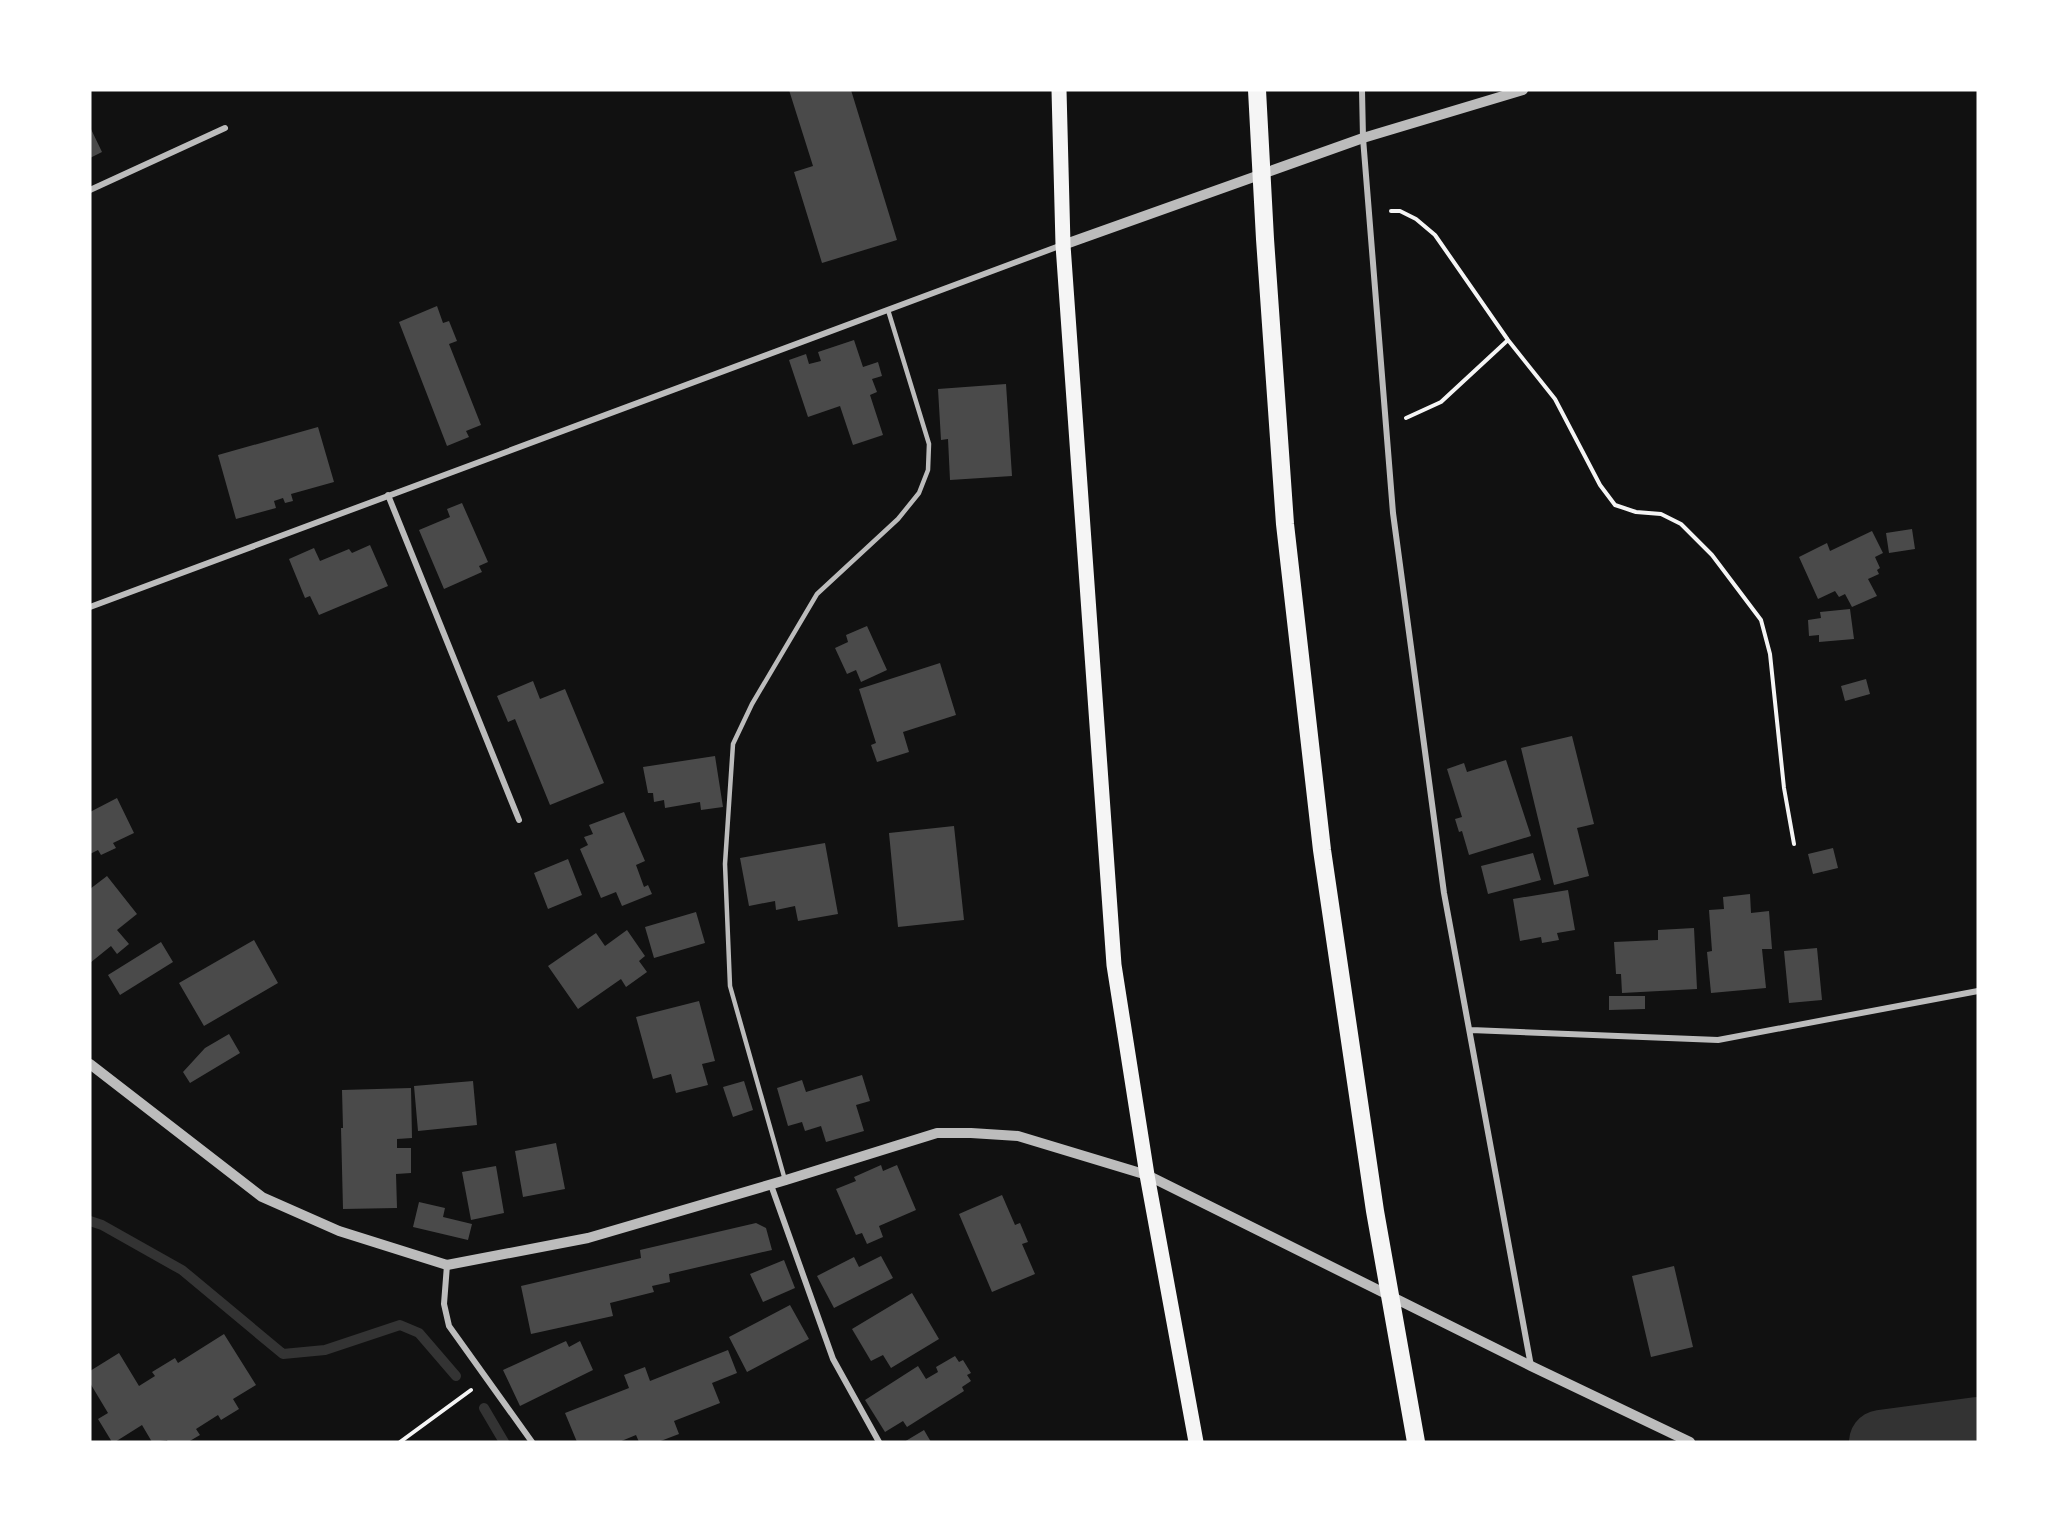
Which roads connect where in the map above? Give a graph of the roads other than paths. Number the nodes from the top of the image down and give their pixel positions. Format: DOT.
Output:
graph roads {
  1 [pos="1059,90"];
  2 [pos="1362,90"];
  3 [pos="1523,90"];
  4 [pos="1257,94"];
  5 [pos="225,128"];
  6 [pos="1363,138"];
  7 [pos="90,190"];
  8 [pos="1063,245"];
  9 [pos="888,310"];
  10 [pos="388,495"];
  11 [pos="90,607"];
  12 [pos="519,820"];
  13 [pos="1978,991"];
  14 [pos="1471,1030"];
  15 [pos="90,1064"];
  16 [pos="1148,1175"];
  17 [pos="786,1180"];
  18 [pos="771,1185"];
  19 [pos="447,1265"];
  20 [pos="1531,1366"];
  21 [pos="532,1442"];
  22 [pos="879,1442"];
  23 [pos="1196,1442"];
  24 [pos="1416,1442"];
  25 [pos="1690,1442"];
  1 -- 8 [label="main road"];
  2 -- 6 [label="street"];
  3 -- 6 [label="street"];
  4 -- 24 [label="highway"];
  5 -- 7 [label="street"];
  6 -- 8 [label="street"];
  6 -- 14 [label="street"];
  8 -- 9 [label="street"];
  8 -- 16 [label="main road"];
  9 -- 10 [label="street"];
  9 -- 17 [label="lane"];
  10 -- 11 [label="street"];
  10 -- 12 [label="street"];
  13 -- 14 [label="street"];
  14 -- 20 [label="street"];
  15 -- 19 [label="street"];
  16 -- 17 [label="street"];
  16 -- 20 [label="street"];
  16 -- 23 [label="main road"];
  17 -- 18 [label="street"];
  18 -- 19 [label="street"];
  18 -- 22 [label="street"];
  19 -- 21 [label="street"];
  20 -- 25 [label="street"];
}
